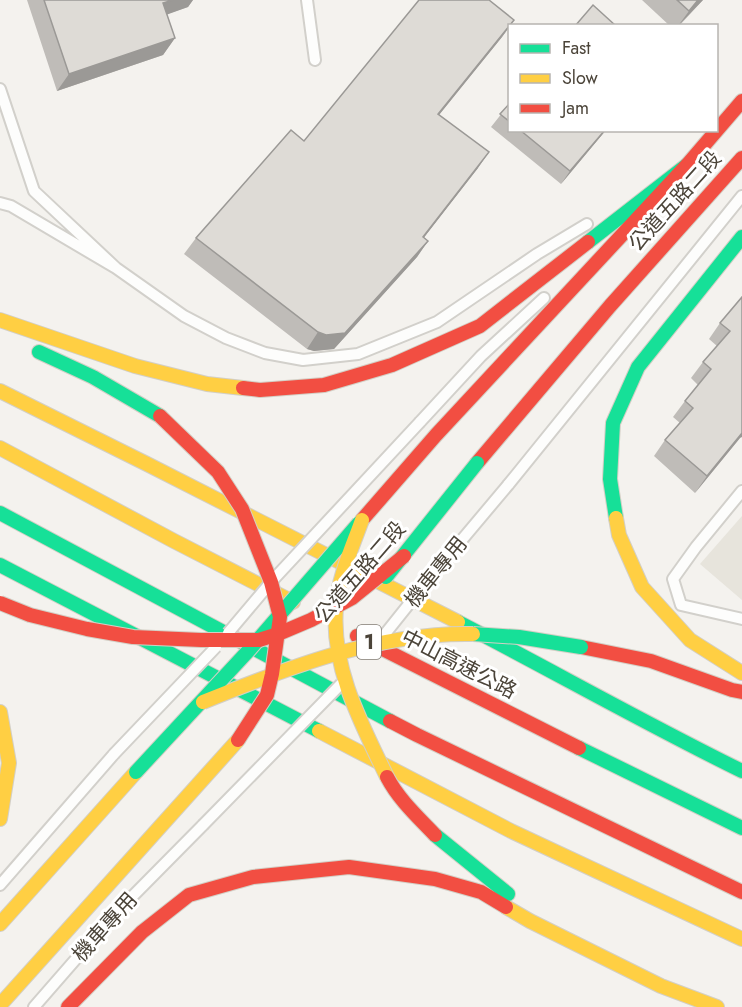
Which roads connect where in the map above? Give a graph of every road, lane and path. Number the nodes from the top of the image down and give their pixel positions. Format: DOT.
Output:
graph roads {
  1 [pos="306,0"];
  2 [pos="315,60"];
  3 [pos="0,89"];
  4 [pos="742,101"];
  5 [pos="718,129"];
  6 [pos="715,132"];
  7 [pos="742,158"];
  8 [pos="687,165"];
  9 [pos="742,196"];
  10 [pos="0,203"];
  11 [pos="616,207"];
  12 [pos="596,219"];
  13 [pos="742,237"];
  14 [pos="584,260"];
  15 [pos="116,268"];
  16 [pos="550,292"];
  17 [pos="0,320"];
  18 [pos="31,348"];
  19 [pos="0,391"];
  20 [pos="0,448"];
  21 [pos="740,495"];
  22 [pos="0,513"];
  23 [pos="362,520"];
  24 [pos="404,556"];
  25 [pos="0,565"];
  26 [pos="271,582"];
  27 [pos="0,603"];
  28 [pos="336,606"];
  29 [pos="280,617"];
  30 [pos="742,619"];
  31 [pos="335,633"];
  32 [pos="278,634"];
  33 [pos="222,640"];
  34 [pos="259,640"];
  35 [pos="379,642"];
  36 [pos="339,652"];
  37 [pos="365,657"];
  38 [pos="309,662"];
  39 [pos="742,673"];
  40 [pos="272,674"];
  41 [pos="349,675"];
  42 [pos="293,679"];
  43 [pos="742,692"];
  44 [pos="278,696"];
  45 [pos="203,702"];
  46 [pos="0,712"];
  47 [pos="238,740"];
  48 [pos="742,771"];
  49 [pos="0,819"];
  50 [pos="742,828"];
  51 [pos="0,885"];
  52 [pos="742,892"];
  53 [pos="0,924"];
  54 [pos="742,939"];
  55 [pos="661,986"];
  56 [pos="0,1005"];
  57 [pos="34,1007"];
  58 [pos="68,1007"];
  59 [pos="717,1007"];
  1 -- 2 [label="lane"];
  3 -- 15 [label="lane"];
  4 -- 5 [label="main road, 公道五路二段"];
  6 -- 8 [label="main road, 公道五路二段"];
  7 -- 24 [label="main road, 公道五路二段, bridge"];
  8 -- 11 [label="lane"];
  8 -- 14 [label="lane"];
  8 -- 17 [label="main road"];
  8 -- 23 [label="main road, 公道五路二段"];
  9 -- 35 [label="lane, 機車專用, bridge"];
  10 -- 15 [label="lane"];
  12 -- 15 [label="lane"];
  13 -- 39 [label="main road"];
  16 -- 26 [label="lane, bridge"];
  18 -- 26 [label="main road, bridge"];
  19 -- 48 [label="main road"];
  20 -- 50 [label="main road, 中山高速公路 / 1"];
  21 -- 30 [label="lane"];
  22 -- 52 [label="main road"];
  23 -- 28 [label="main road, bridge"];
  23 -- 29 [label="main road, 公道五路二段, bridge"];
  24 -- 28 [label="main road, bridge"];
  24 -- 31 [label="main road, 公道五路二段, bridge"];
  25 -- 54 [label="main road"];
  26 -- 29 [label="main road, bridge"];
  26 -- 33 [label="lane, bridge"];
  27 -- 33 [label="main road, bridge"];
  28 -- 31 [label="main road, bridge"];
  28 -- 32 [label="main road, bridge"];
  29 -- 32 [label="main road, bridge"];
  29 -- 34 [label="main road, 公道五路二段, bridge"];
  31 -- 36 [label="main road, bridge"];
  31 -- 38 [label="main road, 公道五路二段"];
  32 -- 34 [label="main road, bridge"];
  32 -- 40 [label="main road, bridge"];
  33 -- 34 [label="main road, bridge"];
  33 -- 51 [label="lane, bridge"];
  34 -- 45 [label="main road, 公道五路二段, bridge"];
  35 -- 36 [label="main road, bridge"];
  35 -- 37 [label="lane, 機車專用"];
  35 -- 43 [label="main road, bridge"];
  36 -- 38 [label="main road, bridge"];
  36 -- 41 [label="main road, bridge"];
  38 -- 40 [label="main road, bridge"];
  38 -- 42 [label="main road, 公道五路二段"];
  40 -- 45 [label="main road, bridge"];
  40 -- 47 [label="main road, bridge"];
  41 -- 55 [label="main road, bridge"];
  41 -- 57 [label="lane, 機車專用, bridge"];
  44 -- 47 [label="main road, bridge"];
  45 -- 53 [label="main road, 公道五路二段, bridge"];
  46 -- 49 [label="main road"];
  47 -- 56 [label="main road"];
  55 -- 58 [label="main road"];
  55 -- 59 [label="main road"];
}
